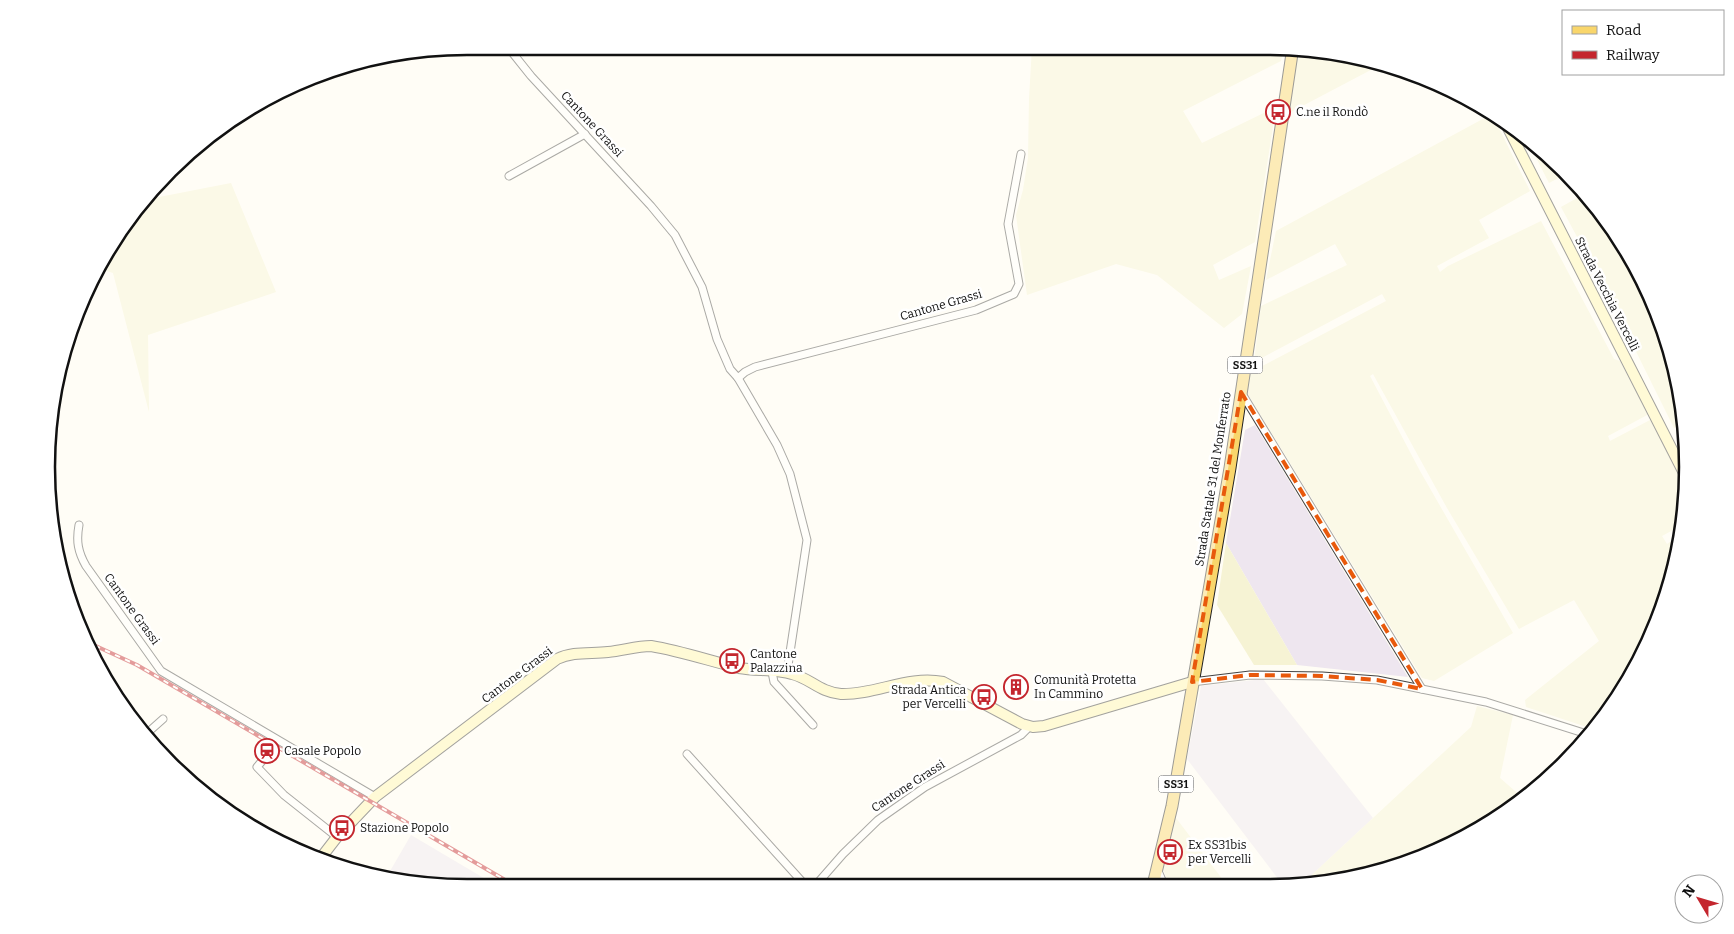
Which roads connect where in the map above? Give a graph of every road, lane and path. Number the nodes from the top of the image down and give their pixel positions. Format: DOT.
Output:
graph roads {
  1 [pos="514,55"];
  2 [pos="1293,56"];
  3 [pos="585,134"];
  4 [pos="1512,136"];
  5 [pos="1020,154"];
  6 [pos="509,176"];
  7 [pos="738,378"];
  8 [pos="1241,392"];
  9 [pos="1679,463"];
  10 [pos="79,525"];
  11 [pos="772,672"];
  12 [pos="787,672"];
  13 [pos="1192,682"];
  14 [pos="1422,689"];
  15 [pos="163,719"];
  16 [pos="813,725"];
  17 [pos="1029,727"];
  18 [pos="150,730"];
  19 [pos="1582,733"];
  20 [pos="687,754"];
  21 [pos="262,762"];
  22 [pos="373,799"];
  23 [pos="337,837"];
  24 [pos="324,853"];
  25 [pos="1158,871"];
  26 [pos="800,879"];
  27 [pos="821,879"];
  28 [pos="1156,879"];
  29 [pos="1161,879"];
  1 -- 3 [label="street, Cantone Grassi"];
  2 -- 8 [label="main road, Strada Statale 31 del Monferrato / SS31"];
  3 -- 6 [label="street"];
  3 -- 7 [label="street, Cantone Grassi"];
  4 -- 9 [label="street, Strada Vecchia Vercelli"];
  5 -- 7 [label="street, Cantone Grassi"];
  7 -- 12 [label="street, Cantone Grassi"];
  8 -- 13 [label="main road, Strada Statale 31 del Monferrato / SS31"];
  8 -- 14 [label="street"];
  10 -- 22 [label="street, Cantone Grassi"];
  11 -- 12 [label="street, Cantone Grassi"];
  11 -- 16 [label="street"];
  11 -- 22 [label="street, Cantone Grassi"];
  12 -- 17 [label="street, Cantone Grassi"];
  13 -- 14 [label="street"];
  13 -- 17 [label="street, Cantone Grassi"];
  13 -- 25 [label="main road, Strada Statale 31 del Monferrato / SS31"];
  14 -- 19 [label="street"];
  15 -- 18 [label="street"];
  17 -- 27 [label="street, Cantone Grassi"];
  20 -- 26 [label="street"];
  21 -- 23 [label="street"];
  22 -- 23 [label="street"];
  23 -- 24 [label="street"];
  25 -- 28 [label="main road, Strada Statale 31 del Monferrato / SS31"];
  25 -- 29 [label="street"];
}
